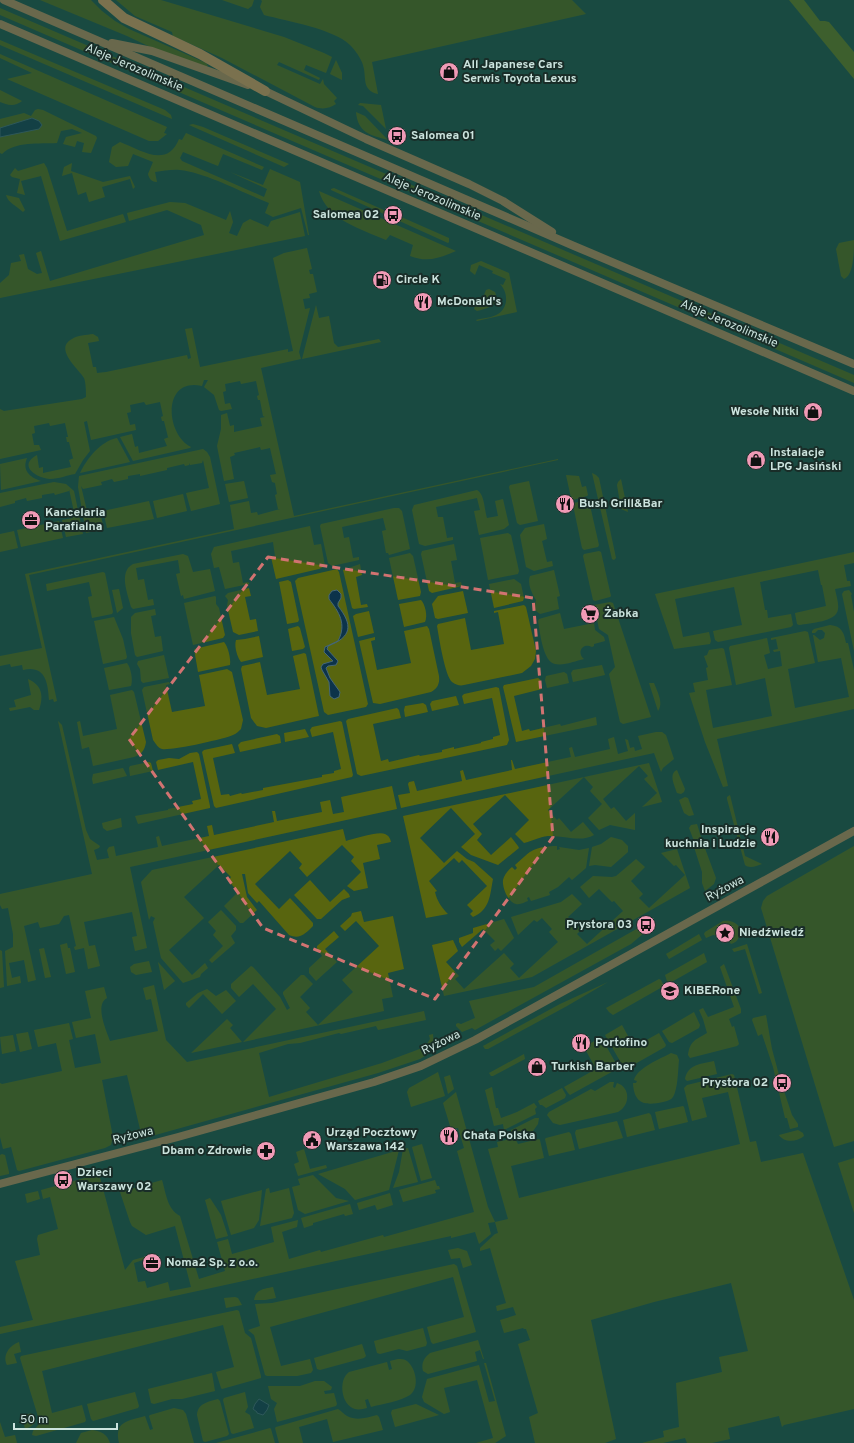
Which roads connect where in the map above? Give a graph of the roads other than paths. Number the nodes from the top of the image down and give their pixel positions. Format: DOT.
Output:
graph roads {
  1 [pos="4,0"];
  2 [pos="103,0"];
  3 [pos="0,24"];
  4 [pos="97,40"];
  5 [pos="265,91"];
  6 [pos="574,246"];
  7 [pos="854,364"];
  8 [pos="854,391"];
  9 [pos="854,831"];
  10 [pos="0,1184"];
  1 -- 4 [label="main road, Aleje Jerozolimskie"];
  2 -- 5 [label="main road"];
  3 -- 8 [label="main road, Aleje Jerozolimskie"];
  4 -- 5 [label="main road"];
  4 -- 6 [label="main road, Aleje Jerozolimskie"];
  5 -- 6 [label="main road"];
  6 -- 7 [label="main road, Aleje Jerozolimskie"];
  9 -- 10 [label="main road, Ryżowa"];
}
